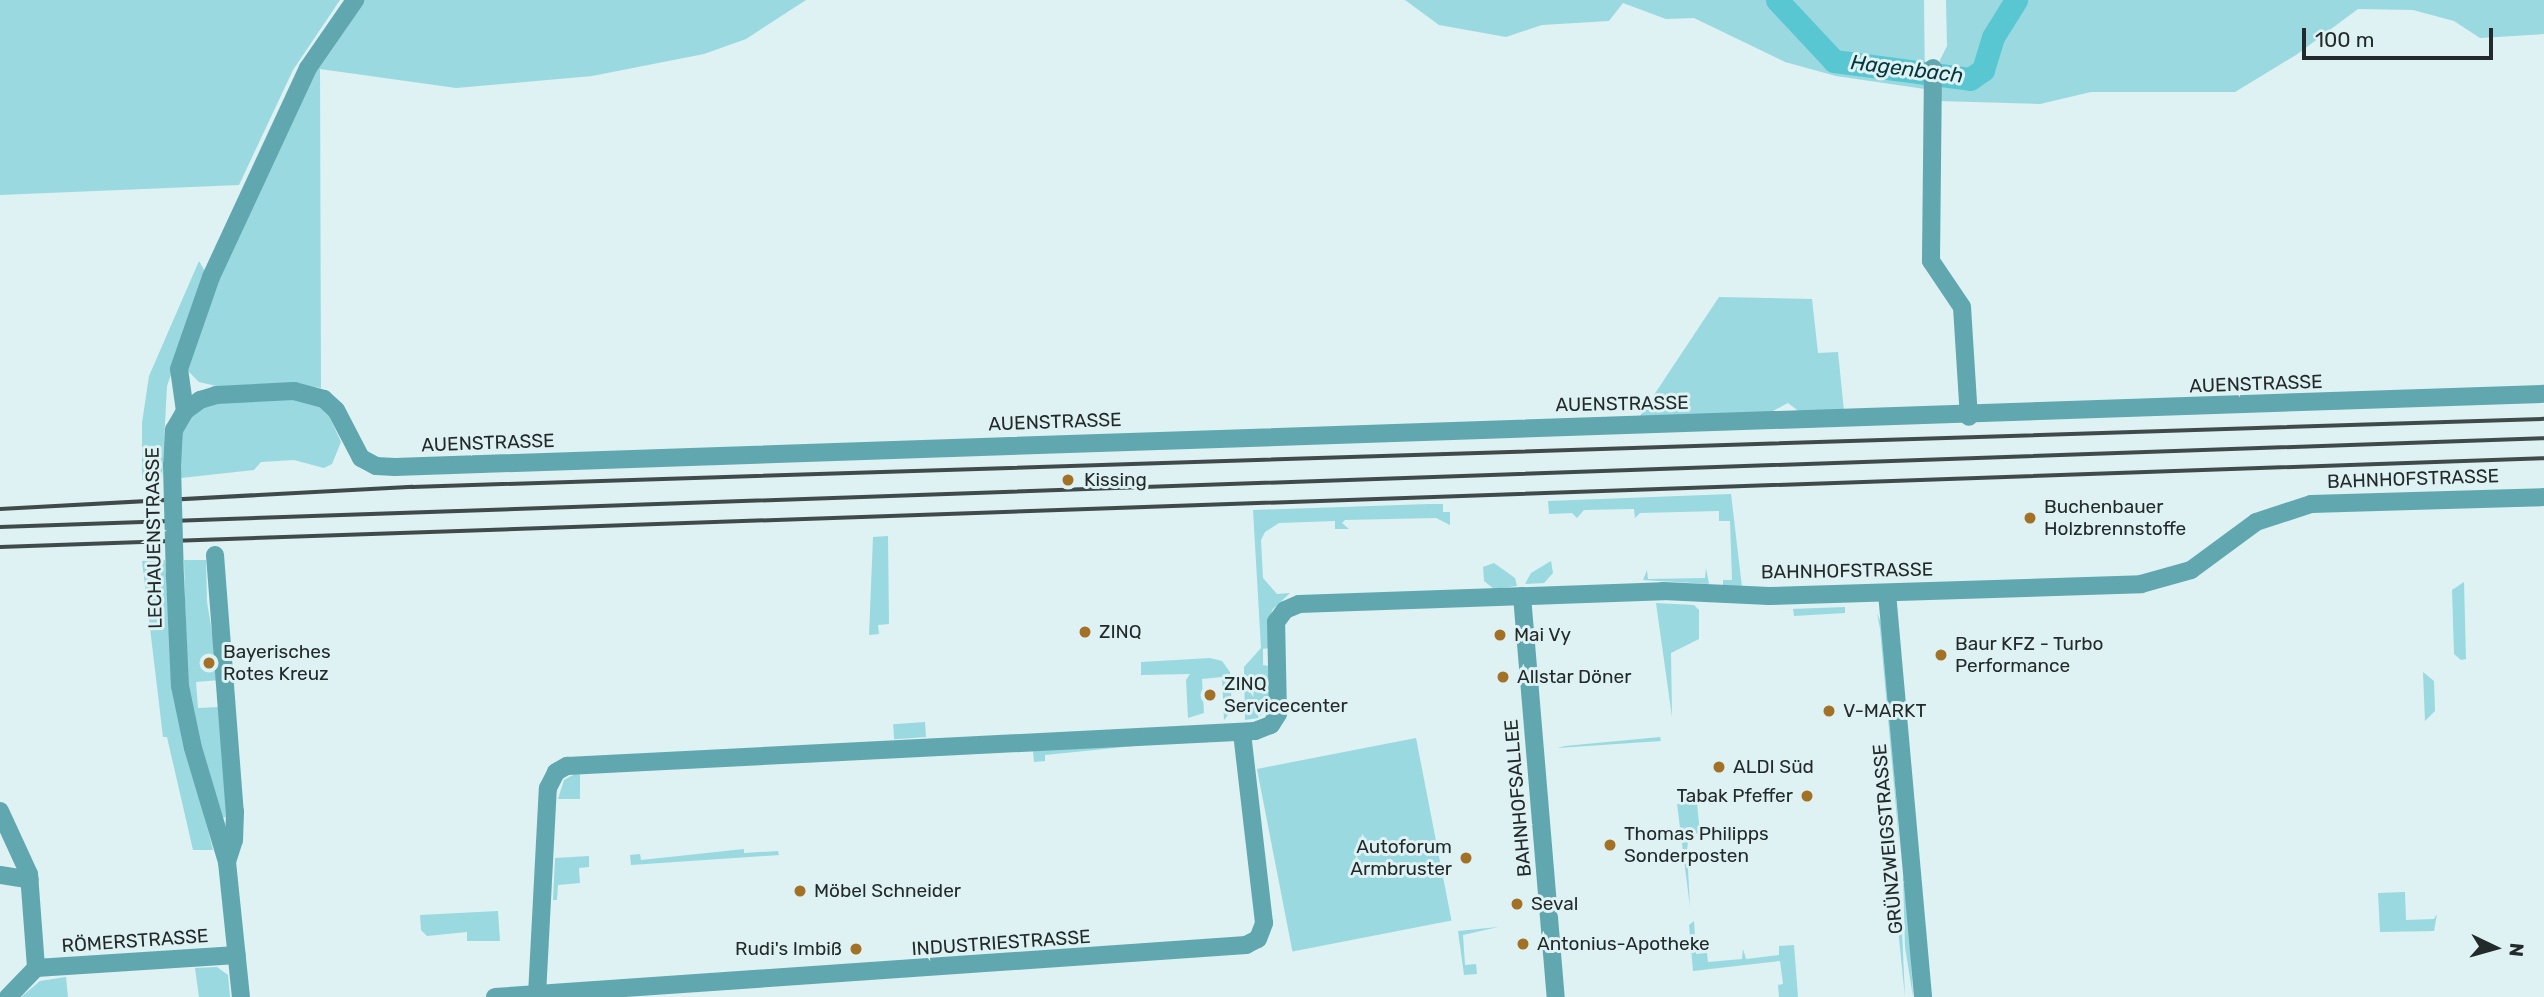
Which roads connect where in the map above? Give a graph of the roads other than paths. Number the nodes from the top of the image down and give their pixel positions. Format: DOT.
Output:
graph roads {
  1 [pos="355,0"];
  2 [pos="1933,77"];
  3 [pos="2544,394"];
  4 [pos="185,411"];
  5 [pos="1969,417"];
  6 [pos="2544,497"];
  7 [pos="215,555"];
  8 [pos="1887,593"];
  9 [pos="1522,596"];
  10 [pos="1240,732"];
  11 [pos="0,811"];
  12 [pos="227,862"];
  13 [pos="0,875"];
  14 [pos="30,880"];
  15 [pos="237,955"];
  16 [pos="36,968"];
  17 [pos="537,995"];
  18 [pos="8,997"];
  19 [pos="241,997"];
  20 [pos="495,997"];
  21 [pos="1556,997"];
  22 [pos="1923,997"];
  1 -- 4 [label="street, LECHAUENSTRASSE"];
  2 -- 5 [label="street"];
  3 -- 5 [label="street, AUENSTRASSE"];
  4 -- 5 [label="street, AUENSTRASSE"];
  4 -- 12 [label="street, LECHAUENSTRASSE, bridge"];
  6 -- 8 [label="street, BAHNHOFSTRASSE"];
  7 -- 12 [label="street, LECHAUENSTRASSE"];
  8 -- 9 [label="street, BAHNHOFSTRASSE"];
  8 -- 22 [label="street, GRÜNZWEIGSTRASSE"];
  9 -- 10 [label="street, BAHNHOFSTRASSE"];
  9 -- 21 [label="street, BAHNHOFSALLEE"];
  10 -- 17 [label="street"];
  10 -- 17 [label="street, INDUSTRIESTRASSE"];
  11 -- 14 [label="street, RÖMERSTRASSE"];
  12 -- 15 [label="street, LECHAUENSTRASSE"];
  13 -- 14 [label="street"];
  14 -- 16 [label="street, RÖMERSTRASSE"];
  15 -- 16 [label="street, RÖMERSTRASSE"];
  15 -- 19 [label="street, LECHAUENSTRASSE"];
  16 -- 18 [label="street, RÖMERSTRASSE"];
  17 -- 20 [label="street, INDUSTRIESTRASSE"];
}
